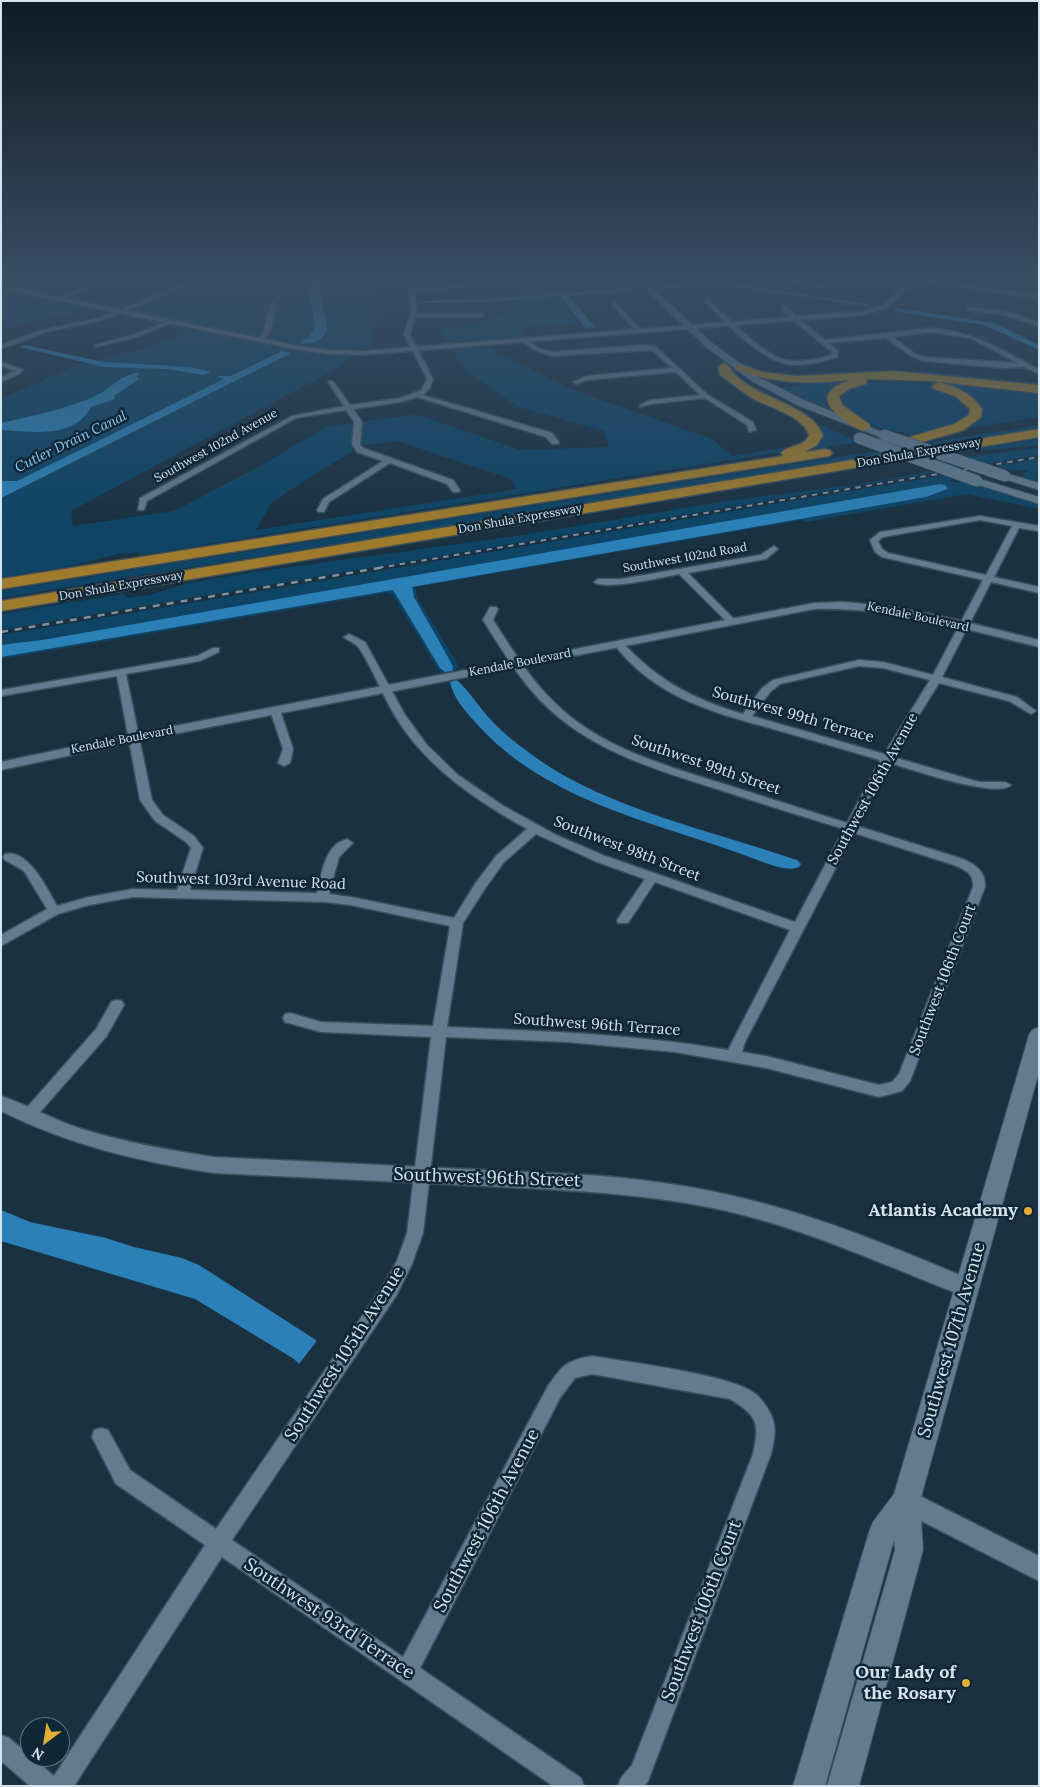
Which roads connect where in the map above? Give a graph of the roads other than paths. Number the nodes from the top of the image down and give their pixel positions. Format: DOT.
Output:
graph roads {
  1 [pos="419,360"];
  2 [pos="668,360"];
  3 [pos="717,360"];
  4 [pos="730,360"];
  5 [pos="782,360"];
  6 [pos="804,360"];
  7 [pos="942,360"];
  8 [pos="1015,360"];
  9 [pos="1,364"];
  10 [pos="1024,365"];
  11 [pos="724,367"];
  12 [pos="740,368"];
  13 [pos="677,370"];
  14 [pos="1039,372"];
  15 [pos="810,379"];
  16 [pos="1,380"];
  17 [pos="331,382"];
  18 [pos="576,382"];
  19 [pos="1039,389"];
  20 [pos="771,392"];
  21 [pos="417,395"];
  22 [pos="706,396"];
  23 [pos="642,406"];
  24 [pos="348,407"];
  25 [pos="800,411"];
  26 [pos="1039,421"];
  27 [pos="825,425"];
  28 [pos="752,430"];
  29 [pos="1039,433"];
  30 [pos="846,434"];
  31 [pos="864,434"];
  32 [pos="915,440"];
  33 [pos="555,442"];
  34 [pos="1039,445"];
  35 [pos="388,461"];
  36 [pos="766,462"];
  37 [pos="827,468"];
  38 [pos="951,471"];
  39 [pos="1039,487"];
  40 [pos="456,490"];
  41 [pos="1039,494"];
  42 [pos="1039,501"];
  43 [pos="141,508"];
  44 [pos="321,510"];
  45 [pos="1016,524"];
  46 [pos="1039,529"];
  47 [pos="774,549"];
  48 [pos="280,559"];
  49 [pos="682,572"];
  50 [pos="988,579"];
  51 [pos="598,582"];
  52 [pos="1,584"];
  53 [pos="1039,590"];
  54 [pos="1,606"];
  55 [pos="492,608"];
  56 [pos="731,621"];
  57 [pos="964,626"];
  58 [pos="349,636"];
  59 [pos="619,644"];
  60 [pos="1039,644"];
  61 [pos="216,650"];
  62 [pos="517,663"];
  63 [pos="121,673"];
  64 [pos="936,679"];
  65 [pos="386,689"];
  66 [pos="1,693"];
  67 [pos="275,710"];
  68 [pos="1031,711"];
  69 [pos="746,718"];
  70 [pos="133,738"];
  71 [pos="887,758"];
  72 [pos="284,763"];
  73 [pos="1,766"];
  74 [pos="1005,785"];
  75 [pos="850,828"];
  76 [pos="534,829"];
  77 [pos="347,843"];
  78 [pos="9,857"];
  79 [pos="974,870"];
  80 [pos="652,877"];
  81 [pos="182,894"];
  82 [pos="322,898"];
  83 [pos="54,911"];
  84 [pos="623,920"];
  85 [pos="457,923"];
  86 [pos="798,928"];
  87 [pos="1,941"];
  88 [pos="117,1005"];
  89 [pos="290,1018"];
  90 [pos="439,1032"];
  91 [pos="1039,1035"];
  92 [pos="734,1055"];
  93 [pos="897,1087"];
  94 [pos="1,1103"];
  95 [pos="28,1116"];
  96 [pos="422,1176"];
  97 [pos="967,1288"];
  98 [pos="767,1432"];
  99 [pos="101,1437"];
  100 [pos="906,1501"];
  101 [pos="218,1544"];
  102 [pos="1039,1569"];
  103 [pos="407,1671"];
  104 [pos="1,1746"];
  105 [pos="48,1786"];
  106 [pos="61,1786"];
  107 [pos="573,1786"];
  108 [pos="629,1786"];
  109 [pos="809,1786"];
  110 [pos="843,1786"];
  1 -- 21 [label="street"];
  2 -- 13 [label="street"];
  3 -- 11 [label="main road"];
  4 -- 12 [label="main road"];
  5 -- 6 [label="street"];
  7 -- 10 [label="street"];
  8 -- 10 [label="street"];
  9 -- 16 [label="street"];
  10 -- 14 [label="street"];
  11 -- 20 [label="main road"];
  11 -- 36 [label="highway"];
  12 -- 15 [label="highway"];
  12 -- 20 [label="main road"];
  13 -- 18 [label="street"];
  13 -- 22 [label="street"];
  15 -- 19 [label="highway"];
  15 -- 20 [label="highway"];
  17 -- 24 [label="street"];
  20 -- 25 [label="main road"];
  20 -- 31 [label="main road"];
  21 -- 24 [label="street, Southwest 102nd Avenue"];
  21 -- 33 [label="street"];
  22 -- 23 [label="street"];
  22 -- 28 [label="street"];
  24 -- 35 [label="street"];
  24 -- 43 [label="street, Southwest 102nd Avenue"];
  25 -- 27 [label="main road"];
  25 -- 31 [label="main road"];
  26 -- 32 [label="highway, Don Shula Expressway"];
  29 -- 37 [label="highway, Don Shula Expressway"];
  30 -- 31 [label="main road"];
  31 -- 32 [label="highway"];
  31 -- 38 [label="main road, bridge"];
  31 -- 39 [label="main road, bridge"];
  31 -- 41 [label="main road"];
  32 -- 36 [label="highway, Don Shula Expressway"];
  34 -- 37 [label="highway"];
  35 -- 40 [label="street"];
  35 -- 44 [label="street"];
  36 -- 52 [label="highway, Don Shula Expressway"];
  37 -- 48 [label="highway, Don Shula Expressway"];
  38 -- 42 [label="main road, bridge"];
  38 -- 48 [label="highway, bridge"];
  45 -- 46 [label="street"];
  45 -- 50 [label="street, Southwest 106th Avenue"];
  45 -- 50 [label="street"];
  47 -- 49 [label="street, Southwest 102nd Road"];
  48 -- 54 [label="highway, Don Shula Expressway"];
  49 -- 51 [label="street, Southwest 102nd Road"];
  49 -- 56 [label="street"];
  50 -- 53 [label="street"];
  50 -- 57 [label="street, Southwest 106th Avenue"];
  55 -- 62 [label="street, Southwest 99th Street"];
  56 -- 57 [label="street, Kendale Boulevard"];
  56 -- 59 [label="street, Kendale Boulevard"];
  57 -- 60 [label="street, Kendale Boulevard"];
  57 -- 64 [label="street, Southwest 106th Avenue"];
  58 -- 65 [label="street, Southwest 98th Street"];
  59 -- 62 [label="street, Kendale Boulevard"];
  59 -- 69 [label="street, Southwest 99th Terrace"];
  61 -- 63 [label="street"];
  62 -- 65 [label="street, Kendale Boulevard"];
  62 -- 75 [label="street, Southwest 99th Street"];
  63 -- 66 [label="street"];
  63 -- 70 [label="street"];
  64 -- 68 [label="street"];
  64 -- 69 [label="street"];
  64 -- 71 [label="street, Southwest 106th Avenue"];
  65 -- 67 [label="street, Kendale Boulevard"];
  65 -- 76 [label="street, Southwest 98th Street"];
  67 -- 70 [label="street, Kendale Boulevard"];
  67 -- 72 [label="street"];
  69 -- 71 [label="street, Southwest 99th Terrace"];
  70 -- 73 [label="street, Kendale Boulevard"];
  70 -- 81 [label="street"];
  71 -- 74 [label="street, Southwest 99th Terrace"];
  71 -- 75 [label="street, Southwest 106th Avenue"];
  75 -- 79 [label="street, Southwest 99th Street"];
  75 -- 86 [label="street, Southwest 106th Avenue"];
  76 -- 80 [label="street, Southwest 98th Street"];
  76 -- 85 [label="street, Southwest 105th Avenue"];
  77 -- 82 [label="street"];
  78 -- 83 [label="street"];
  79 -- 93 [label="street, Southwest 106th Court"];
  80 -- 84 [label="street"];
  80 -- 86 [label="street, Southwest 98th Street"];
  81 -- 82 [label="street, Southwest 103rd Avenue Road"];
  81 -- 83 [label="street, Southwest 103rd Avenue Road"];
  82 -- 85 [label="street, Southwest 103rd Avenue Road"];
  83 -- 87 [label="street, Southwest 103rd Avenue Road"];
  85 -- 90 [label="street, Southwest 105th Avenue"];
  86 -- 92 [label="street, Southwest 106th Avenue"];
  88 -- 95 [label="street"];
  89 -- 90 [label="street, Southwest 96th Terrace"];
  90 -- 92 [label="street, Southwest 96th Terrace"];
  90 -- 96 [label="street, Southwest 105th Avenue"];
  91 -- 97 [label="main road, Southwest 107th Avenue"];
  92 -- 93 [label="street, Southwest 96th Terrace"];
  94 -- 95 [label="street, Southwest 96th Street"];
  95 -- 96 [label="street, Southwest 96th Street"];
  96 -- 97 [label="street, Southwest 96th Street"];
  96 -- 101 [label="street, Southwest 105th Avenue"];
  97 -- 100 [label="main road, Southwest 107th Avenue"];
  98 -- 103 [label="street, Southwest 106th Avenue"];
  98 -- 108 [label="street, Southwest 106th Court"];
  99 -- 101 [label="street, Southwest 93rd Terrace"];
  100 -- 102 [label="street"];
  100 -- 109 [label="main road, Southwest 107th Avenue"];
  100 -- 110 [label="main road, Southwest 107th Avenue"];
  101 -- 103 [label="street, Southwest 93rd Terrace"];
  101 -- 106 [label="street, Southwest 105th Avenue"];
  103 -- 107 [label="street, Southwest 93rd Terrace"];
  104 -- 105 [label="street"];
}
